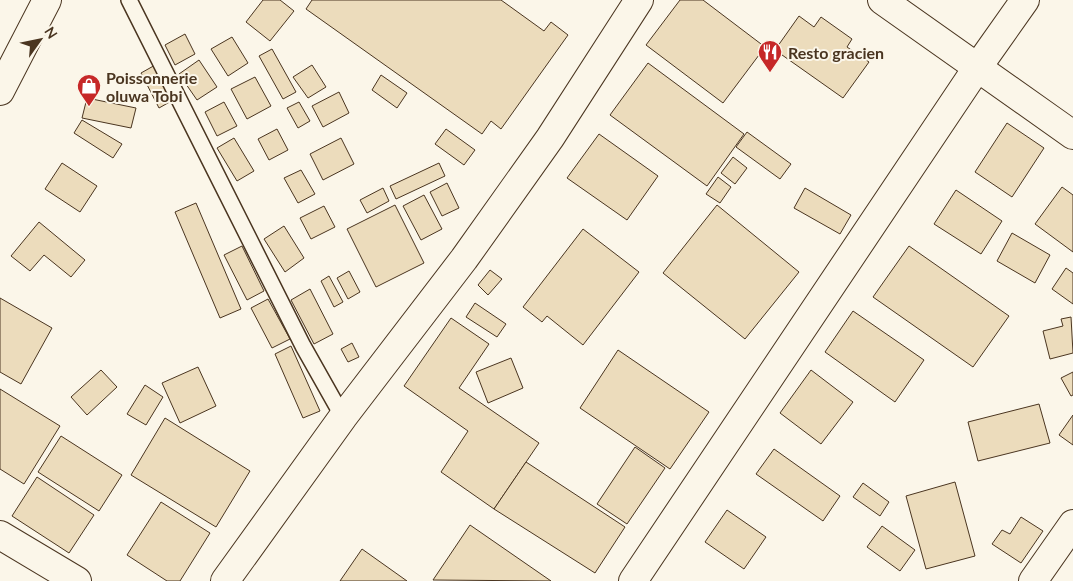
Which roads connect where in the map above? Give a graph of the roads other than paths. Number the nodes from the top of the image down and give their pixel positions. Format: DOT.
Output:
graph roads {
  1 [pos="47,0"];
  2 [pos="129,0"];
  3 [pos="640,0"];
  4 [pos="882,0"];
  5 [pos="1025,0"];
  6 [pos="977,68"];
  7 [pos="0,91"];
  8 [pos="1073,135"];
  9 [pos="343,418"];
  10 [pos="1073,524"];
  11 [pos="0,535"];
  12 [pos="77,581"];
  13 [pos="225,581"];
  14 [pos="633,581"];
  15 [pos="1033,581"];
  1 -- 7 [label="main road"];
  2 -- 9 [label="lane"];
  3 -- 9 [label="main road"];
  4 -- 6 [label="main road"];
  5 -- 6 [label="main road"];
  6 -- 8 [label="main road"];
  6 -- 14 [label="main road"];
  9 -- 13 [label="main road"];
  10 -- 15 [label="main road"];
  11 -- 12 [label="main road"];
}
